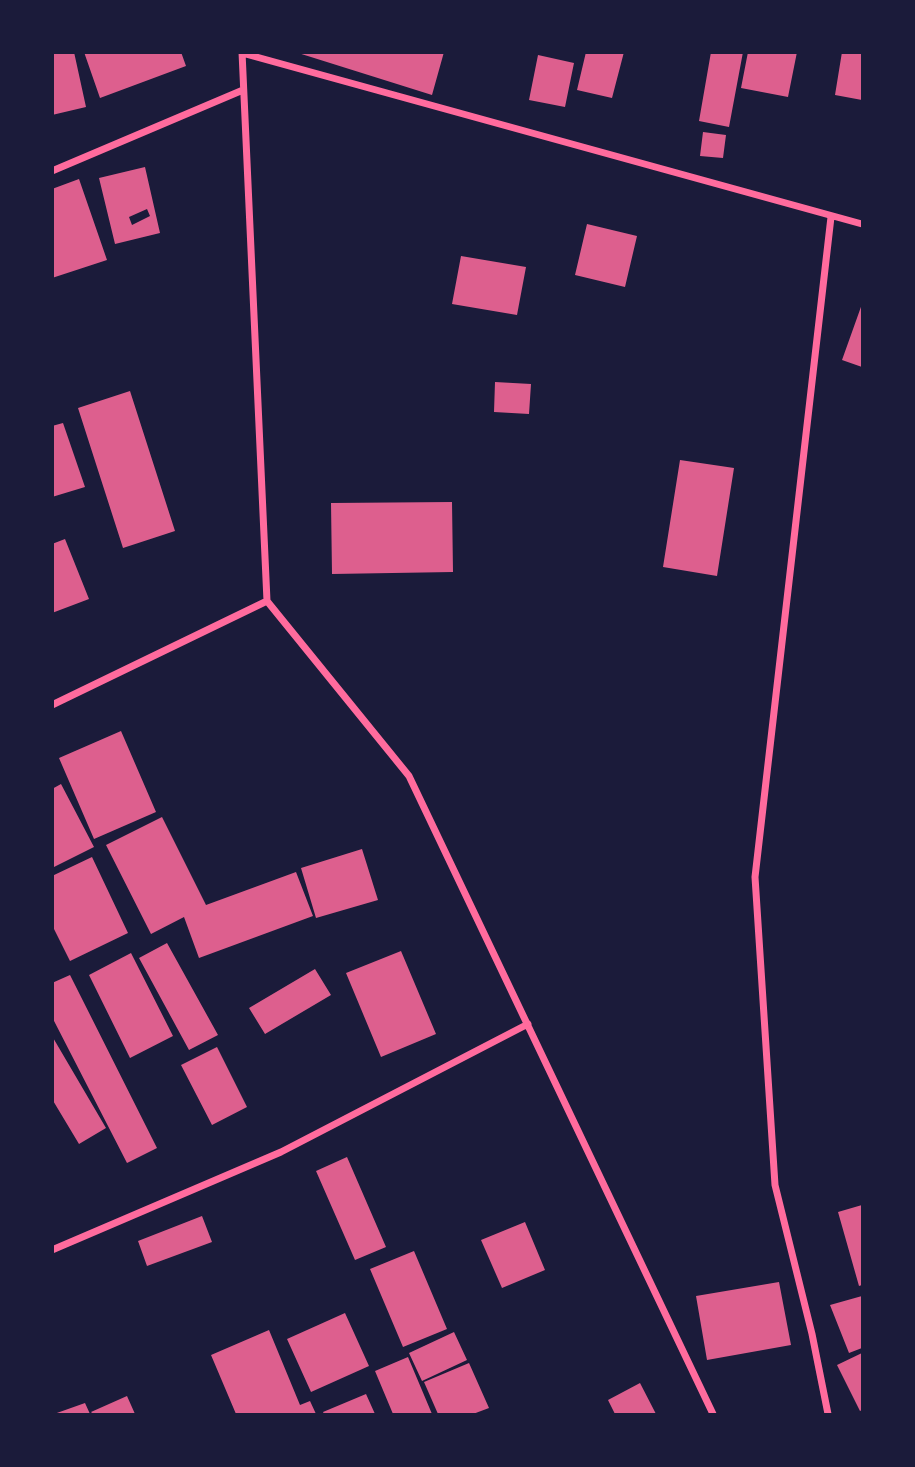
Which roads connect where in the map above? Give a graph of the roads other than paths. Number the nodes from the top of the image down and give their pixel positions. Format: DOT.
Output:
graph roads {
  1 [pos="242,53"];
  2 [pos="243,90"];
  3 [pos="52,171"];
  4 [pos="831,217"];
  5 [pos="863,224"];
  6 [pos="267,601"];
  7 [pos="52,705"];
  8 [pos="528,1024"];
  9 [pos="52,1250"];
  10 [pos="713,1415"];
  11 [pos="828,1415"];
  1 -- 2 [label="street"];
  1 -- 4 [label="street"];
  2 -- 3 [label="street"];
  2 -- 6 [label="street"];
  4 -- 5 [label="street"];
  4 -- 11 [label="street"];
  6 -- 7 [label="street"];
  6 -- 8 [label="street"];
  8 -- 9 [label="street"];
  8 -- 10 [label="street"];
}
